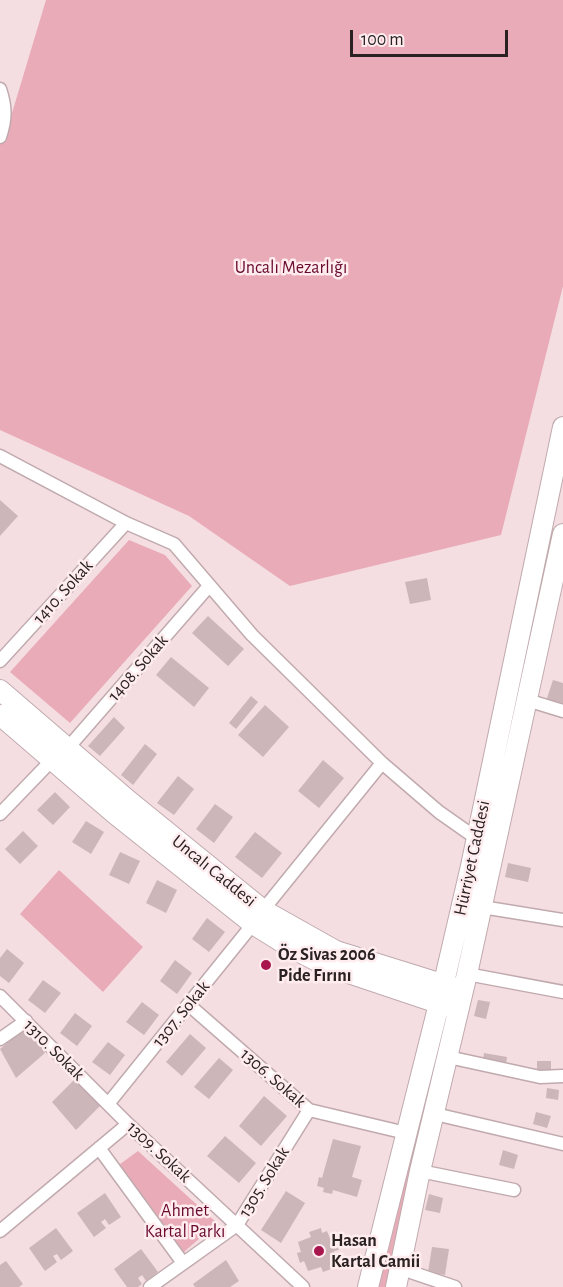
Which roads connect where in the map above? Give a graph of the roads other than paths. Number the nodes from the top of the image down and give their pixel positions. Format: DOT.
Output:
graph roads {
  1 [pos="0,89"];
  2 [pos="0,137"];
  3 [pos="563,427"];
  4 [pos="0,456"];
  5 [pos="126,523"];
  6 [pos="563,534"];
  7 [pos="209,586"];
  8 [pos="556,598"];
  9 [pos="0,661"];
  10 [pos="0,690"];
  11 [pos="527,700"];
  12 [pos="563,711"];
  13 [pos="0,715"];
  14 [pos="60,755"];
  15 [pos="382,763"];
  16 [pos="0,814"];
  17 [pos="476,838"];
  18 [pos="482,907"];
  19 [pos="258,917"];
  20 [pos="563,920"];
  21 [pos="463,992"];
  22 [pos="563,992"];
  23 [pos="441,994"];
  24 [pos="0,996"];
  25 [pos="189,1005"];
  26 [pos="26,1022"];
  27 [pos="0,1039"];
  28 [pos="448,1057"];
  29 [pos="563,1076"];
  30 [pos="108,1104"];
  31 [pos="309,1110"];
  32 [pos="435,1114"];
  33 [pos="128,1124"];
  34 [pos="406,1133"];
  35 [pos="563,1144"];
  36 [pos="99,1148"];
  37 [pos="420,1171"];
  38 [pos="514,1190"];
  39 [pos="237,1225"];
  40 [pos="0,1231"];
  41 [pos="183,1263"];
  42 [pos="397,1277"];
  43 [pos="150,1287"];
  44 [pos="303,1287"];
  45 [pos="368,1287"];
  46 [pos="455,1287"];
  1 -- 2 [label="street"];
  3 -- 17 [label="main road, Hürriyet Caddesi"];
  4 -- 5 [label="street"];
  5 -- 7 [label="street"];
  5 -- 9 [label="street, 1410. Sokak"];
  6 -- 8 [label="main road, Hürriyet Caddesi"];
  7 -- 14 [label="street, 1408. Sokak"];
  7 -- 15 [label="street"];
  8 -- 11 [label="main road, Hürriyet Caddesi"];
  10 -- 14 [label="main road, Uncalı Caddesi"];
  11 -- 12 [label="street"];
  11 -- 18 [label="main road, Hürriyet Caddesi"];
  13 -- 14 [label="main road, Uncalı Caddesi"];
  14 -- 16 [label="street, 1408. Sokak"];
  14 -- 19 [label="main road, Uncalı Caddesi"];
  15 -- 17 [label="street"];
  15 -- 19 [label="street, 1307. Sokak"];
  17 -- 23 [label="main road, Hürriyet Caddesi"];
  18 -- 20 [label="street"];
  18 -- 21 [label="main road, Hürriyet Caddesi"];
  19 -- 23 [label="main road, Uncalı Caddesi"];
  19 -- 25 [label="street, 1307. Sokak"];
  21 -- 22 [label="street"];
  21 -- 23 [label="main road, Uncalı Caddesi"];
  21 -- 28 [label="main road, Hürriyet Caddesi"];
  23 -- 34 [label="main road, Hürriyet Caddesi"];
  24 -- 26 [label="street, 1310. Sokak"];
  25 -- 30 [label="street, 1307. Sokak"];
  25 -- 31 [label="street, 1306. Sokak"];
  26 -- 27 [label="street"];
  26 -- 30 [label="street, 1310. Sokak"];
  28 -- 29 [label="street"];
  28 -- 32 [label="main road, Hürriyet Caddesi"];
  30 -- 33 [label="street, 1309. Sokak"];
  31 -- 34 [label="street, 1306. Sokak"];
  31 -- 39 [label="street, 1305. Sokak"];
  32 -- 35 [label="street"];
  32 -- 37 [label="main road, Hürriyet Caddesi"];
  33 -- 36 [label="street"];
  33 -- 39 [label="street, 1309. Sokak"];
  34 -- 45 [label="main road, Hürriyet Caddesi"];
  36 -- 40 [label="street"];
  36 -- 41 [label="street"];
  37 -- 38 [label="street"];
  37 -- 42 [label="main road, Hürriyet Caddesi"];
  39 -- 41 [label="street, 1305. Sokak"];
  39 -- 44 [label="street, 1309. Sokak"];
  41 -- 43 [label="street, 1305. Sokak"];
  42 -- 46 [label="street"];
}
